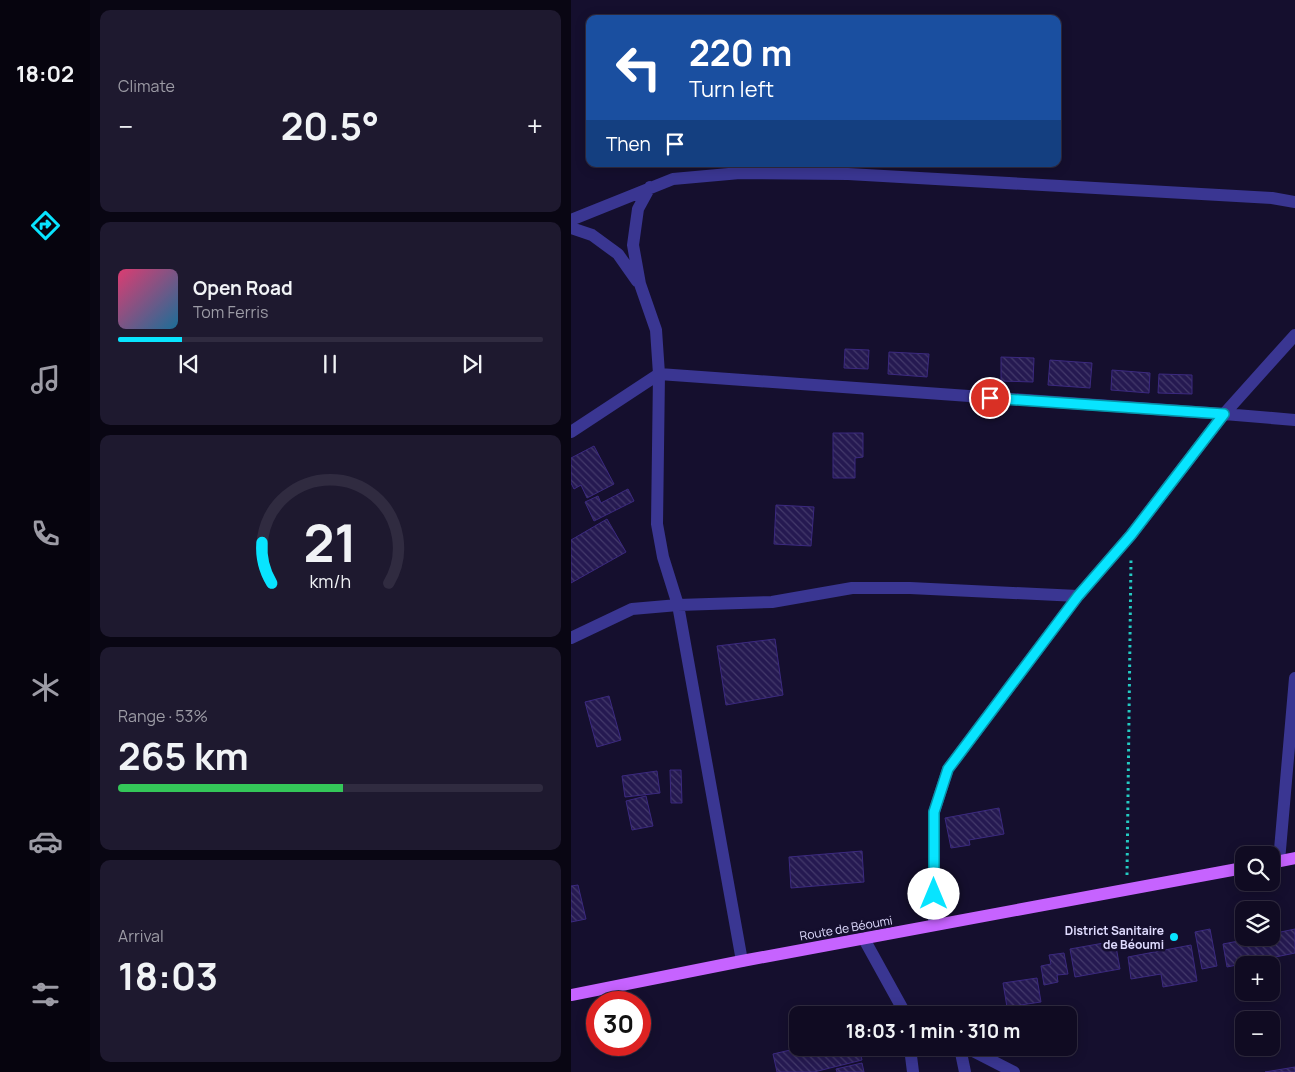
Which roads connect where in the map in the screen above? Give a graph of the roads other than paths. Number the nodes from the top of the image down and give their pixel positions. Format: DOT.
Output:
graph roads {
  1 [pos="650,187"];
  2 [pos="1295,202"];
  3 [pos="571,220"];
  4 [pos="571,228"];
  5 [pos="640,284"];
  6 [pos="1295,335"];
  7 [pos="659,374"];
  8 [pos="1224,414"];
  9 [pos="1295,420"];
  10 [pos="571,432"];
  11 [pos="1078,596"];
  12 [pos="678,605"];
  13 [pos="571,638"];
  14 [pos="1295,678"];
  15 [pos="1277,846"];
  16 [pos="1295,858"];
  17 [pos="1280,861"];
  18 [pos="1235,869"];
  19 [pos="934,925"];
  20 [pos="864,939"];
  21 [pos="742,961"];
  22 [pos="571,995"];
  23 [pos="901,1006"];
  24 [pos="911,1056"];
  25 [pos="961,1056"];
  26 [pos="983,1056"];
  27 [pos="913,1072"];
  28 [pos="965,1072"];
  29 [pos="1014,1072"];
  1 -- 2 [label="street"];
  1 -- 3 [label="street"];
  1 -- 5 [label="street"];
  4 -- 5 [label="street"];
  5 -- 7 [label="street"];
  6 -- 8 [label="street"];
  7 -- 8 [label="street"];
  7 -- 10 [label="street"];
  7 -- 12 [label="street"];
  8 -- 9 [label="street"];
  8 -- 11 [label="street"];
  11 -- 12 [label="street"];
  11 -- 19 [label="street"];
  12 -- 13 [label="street"];
  12 -- 21 [label="street"];
  14 -- 15 [label="street"];
  16 -- 17 [label="main road"];
  18 -- 19 [label="main road, Route de Béoumi"];
  19 -- 20 [label="main road, Route de Béoumi"];
  20 -- 21 [label="main road, Route de Béoumi"];
  20 -- 23 [label="street"];
  21 -- 22 [label="main road, Route de Béoumi"];
  24 -- 27 [label="street"];
  25 -- 28 [label="street"];
  26 -- 29 [label="street"];
}
